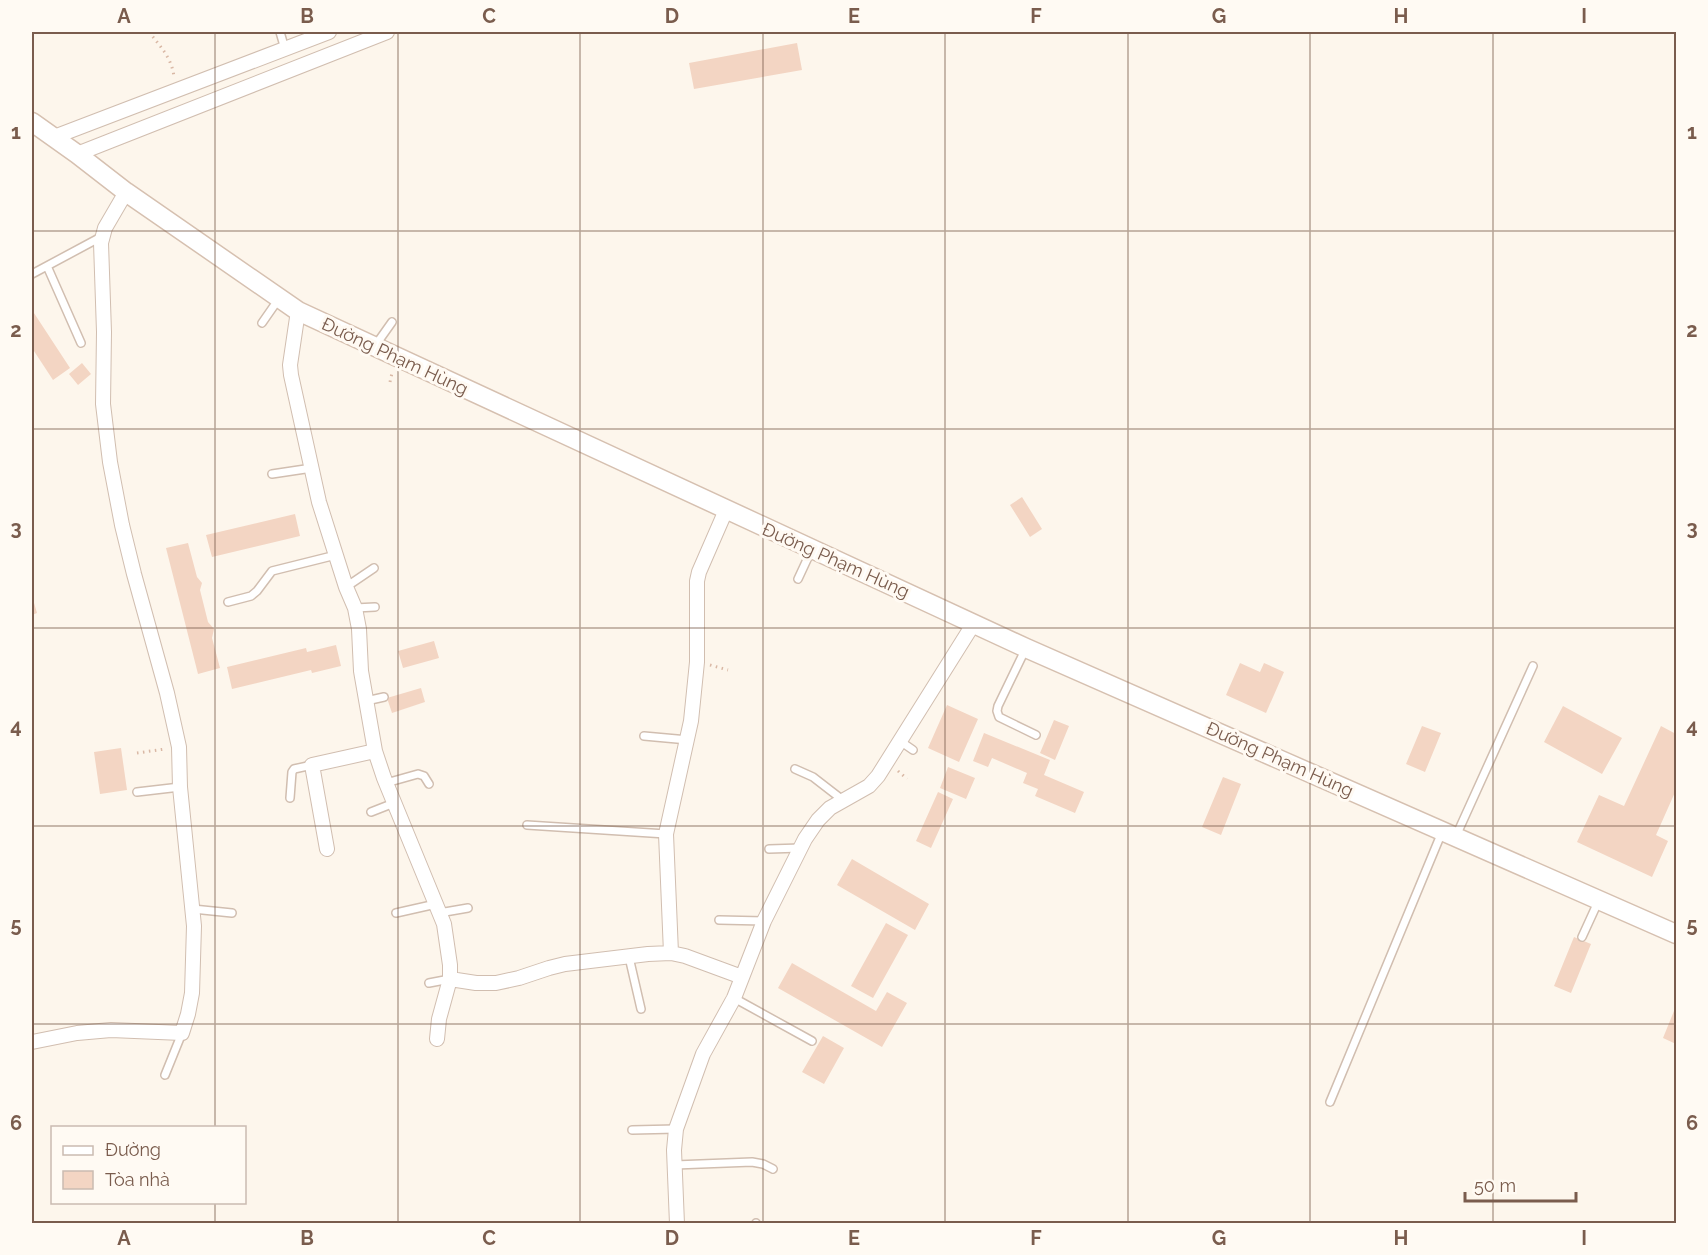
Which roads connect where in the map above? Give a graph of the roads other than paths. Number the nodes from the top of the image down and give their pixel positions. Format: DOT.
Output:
graph roads {
  1 [pos="280,32"];
  2 [pos="329,32"];
  3 [pos="387,32"];
  4 [pos="285,49"];
  5 [pos="257,60"];
  6 [pos="266,80"];
  7 [pos="180,89"];
  8 [pos="194,108"];
  9 [pos="32,122"];
  10 [pos="54,137"];
  11 [pos="78,154"];
  12 [pos="126,192"];
  13 [pos="103,236"];
  14 [pos="47,266"];
  15 [pos="32,274"];
  16 [pos="280,298"];
  17 [pos="298,311"];
  18 [pos="392,322"];
  19 [pos="262,323"];
  20 [pos="81,343"];
  21 [pos="375,346"];
  22 [pos="312,468"];
  23 [pos="272,474"];
  24 [pos="726,510"];
  25 [pos="812,549"];
  26 [pos="336,555"];
  27 [pos="374,568"];
  28 [pos="798,579"];
  29 [pos="346,587"];
  30 [pos="228,602"];
  31 [pos="375,607"];
  32 [pos="355,608"];
  33 [pos="974,623"];
  34 [pos="1026,648"];
  35 [pos="1533,666"];
  36 [pos="384,697"];
  37 [pos="366,702"];
  38 [pos="1036,735"];
  39 [pos="644,736"];
  40 [pos="688,740"];
  41 [pos="900,741"];
  42 [pos="914,750"];
  43 [pos="375,751"];
  44 [pos="312,765"];
  45 [pos="795,769"];
  46 [pos="386,783"];
  47 [pos="429,784"];
  48 [pos="180,787"];
  49 [pos="136,792"];
  50 [pos="290,798"];
  51 [pos="844,801"];
  52 [pos="394,803"];
  53 [pos="371,812"];
  54 [pos="527,825"];
  55 [pos="1450,833"];
  56 [pos="666,834"];
  57 [pos="801,848"];
  58 [pos="327,849"];
  59 [pos="769,849"];
  60 [pos="1599,900"];
  61 [pos="437,908"];
  62 [pos="468,908"];
  63 [pos="193,909"];
  64 [pos="232,913"];
  65 [pos="396,913"];
  66 [pos="719,920"];
  67 [pos="764,921"];
  68 [pos="1677,934"];
  69 [pos="1581,937"];
  70 [pos="671,953"];
  71 [pos="629,957"];
  72 [pos="742,977"];
  73 [pos="450,979"];
  74 [pos="429,983"];
  75 [pos="734,998"];
  76 [pos="641,1009"];
  77 [pos="182,1033"];
  78 [pos="437,1039"];
  79 [pos="812,1041"];
  80 [pos="32,1042"];
  81 [pos="165,1075"];
  82 [pos="1330,1102"];
  83 [pos="676,1129"];
  84 [pos="632,1130"];
  85 [pos="675,1165"];
  86 [pos="773,1169"];
  87 [pos="677,1224"];
  1 -- 4 [label="lane"];
  2 -- 4 [label="street"];
  3 -- 6 [label="street"];
  4 -- 5 [label="street"];
  5 -- 6 [label="street"];
  5 -- 7 [label="street"];
  6 -- 8 [label="street"];
  7 -- 8 [label="street"];
  7 -- 10 [label="street"];
  8 -- 11 [label="street"];
  9 -- 10 [label="main road, Đường Phạm Hùng"];
  10 -- 11 [label="main road, Đường Phạm Hùng"];
  11 -- 12 [label="main road, Đường Phạm Hùng"];
  12 -- 13 [label="street"];
  12 -- 16 [label="main road, Đường Phạm Hùng"];
  13 -- 14 [label="lane"];
  13 -- 48 [label="street"];
  14 -- 15 [label="lane"];
  14 -- 20 [label="lane"];
  16 -- 17 [label="main road, Đường Phạm Hùng"];
  16 -- 19 [label="lane"];
  17 -- 21 [label="main road, Đường Phạm Hùng"];
  17 -- 22 [label="street"];
  18 -- 21 [label="lane"];
  21 -- 24 [label="main road, Đường Phạm Hùng"];
  22 -- 23 [label="lane"];
  22 -- 26 [label="street"];
  24 -- 25 [label="main road, Đường Phạm Hùng"];
  24 -- 40 [label="street"];
  25 -- 28 [label="lane"];
  25 -- 33 [label="main road, Đường Phạm Hùng"];
  26 -- 29 [label="street"];
  26 -- 30 [label="lane"];
  27 -- 29 [label="lane"];
  29 -- 32 [label="street"];
  31 -- 32 [label="lane"];
  32 -- 37 [label="street"];
  33 -- 34 [label="main road, Đường Phạm Hùng"];
  33 -- 41 [label="street"];
  34 -- 38 [label="lane"];
  34 -- 55 [label="main road, Đường Phạm Hùng"];
  35 -- 55 [label="lane"];
  36 -- 37 [label="lane"];
  37 -- 43 [label="street"];
  39 -- 40 [label="lane"];
  40 -- 56 [label="street"];
  41 -- 42 [label="lane"];
  41 -- 51 [label="street"];
  43 -- 44 [label="street"];
  43 -- 46 [label="street"];
  44 -- 50 [label="lane"];
  44 -- 58 [label="street"];
  45 -- 51 [label="lane"];
  46 -- 47 [label="lane"];
  46 -- 52 [label="street"];
  48 -- 49 [label="lane"];
  48 -- 63 [label="street"];
  51 -- 57 [label="street"];
  52 -- 53 [label="lane"];
  52 -- 61 [label="street"];
  54 -- 56 [label="lane"];
  55 -- 60 [label="main road, Đường Phạm Hùng"];
  55 -- 82 [label="lane"];
  56 -- 70 [label="street"];
  57 -- 59 [label="lane"];
  57 -- 67 [label="street"];
  60 -- 68 [label="main road, Đường Phạm Hùng"];
  60 -- 69 [label="lane"];
  61 -- 62 [label="lane"];
  61 -- 65 [label="lane"];
  61 -- 73 [label="street"];
  63 -- 64 [label="lane"];
  63 -- 77 [label="street"];
  66 -- 67 [label="lane"];
  67 -- 72 [label="street"];
  70 -- 71 [label="street"];
  70 -- 72 [label="street"];
  71 -- 73 [label="street"];
  71 -- 76 [label="lane"];
  72 -- 75 [label="street"];
  73 -- 74 [label="lane"];
  73 -- 78 [label="street"];
  75 -- 79 [label="lane"];
  75 -- 83 [label="street"];
  77 -- 80 [label="street"];
  77 -- 81 [label="lane"];
  83 -- 84 [label="lane"];
  83 -- 85 [label="street"];
  85 -- 86 [label="lane"];
  85 -- 87 [label="street"];
}
